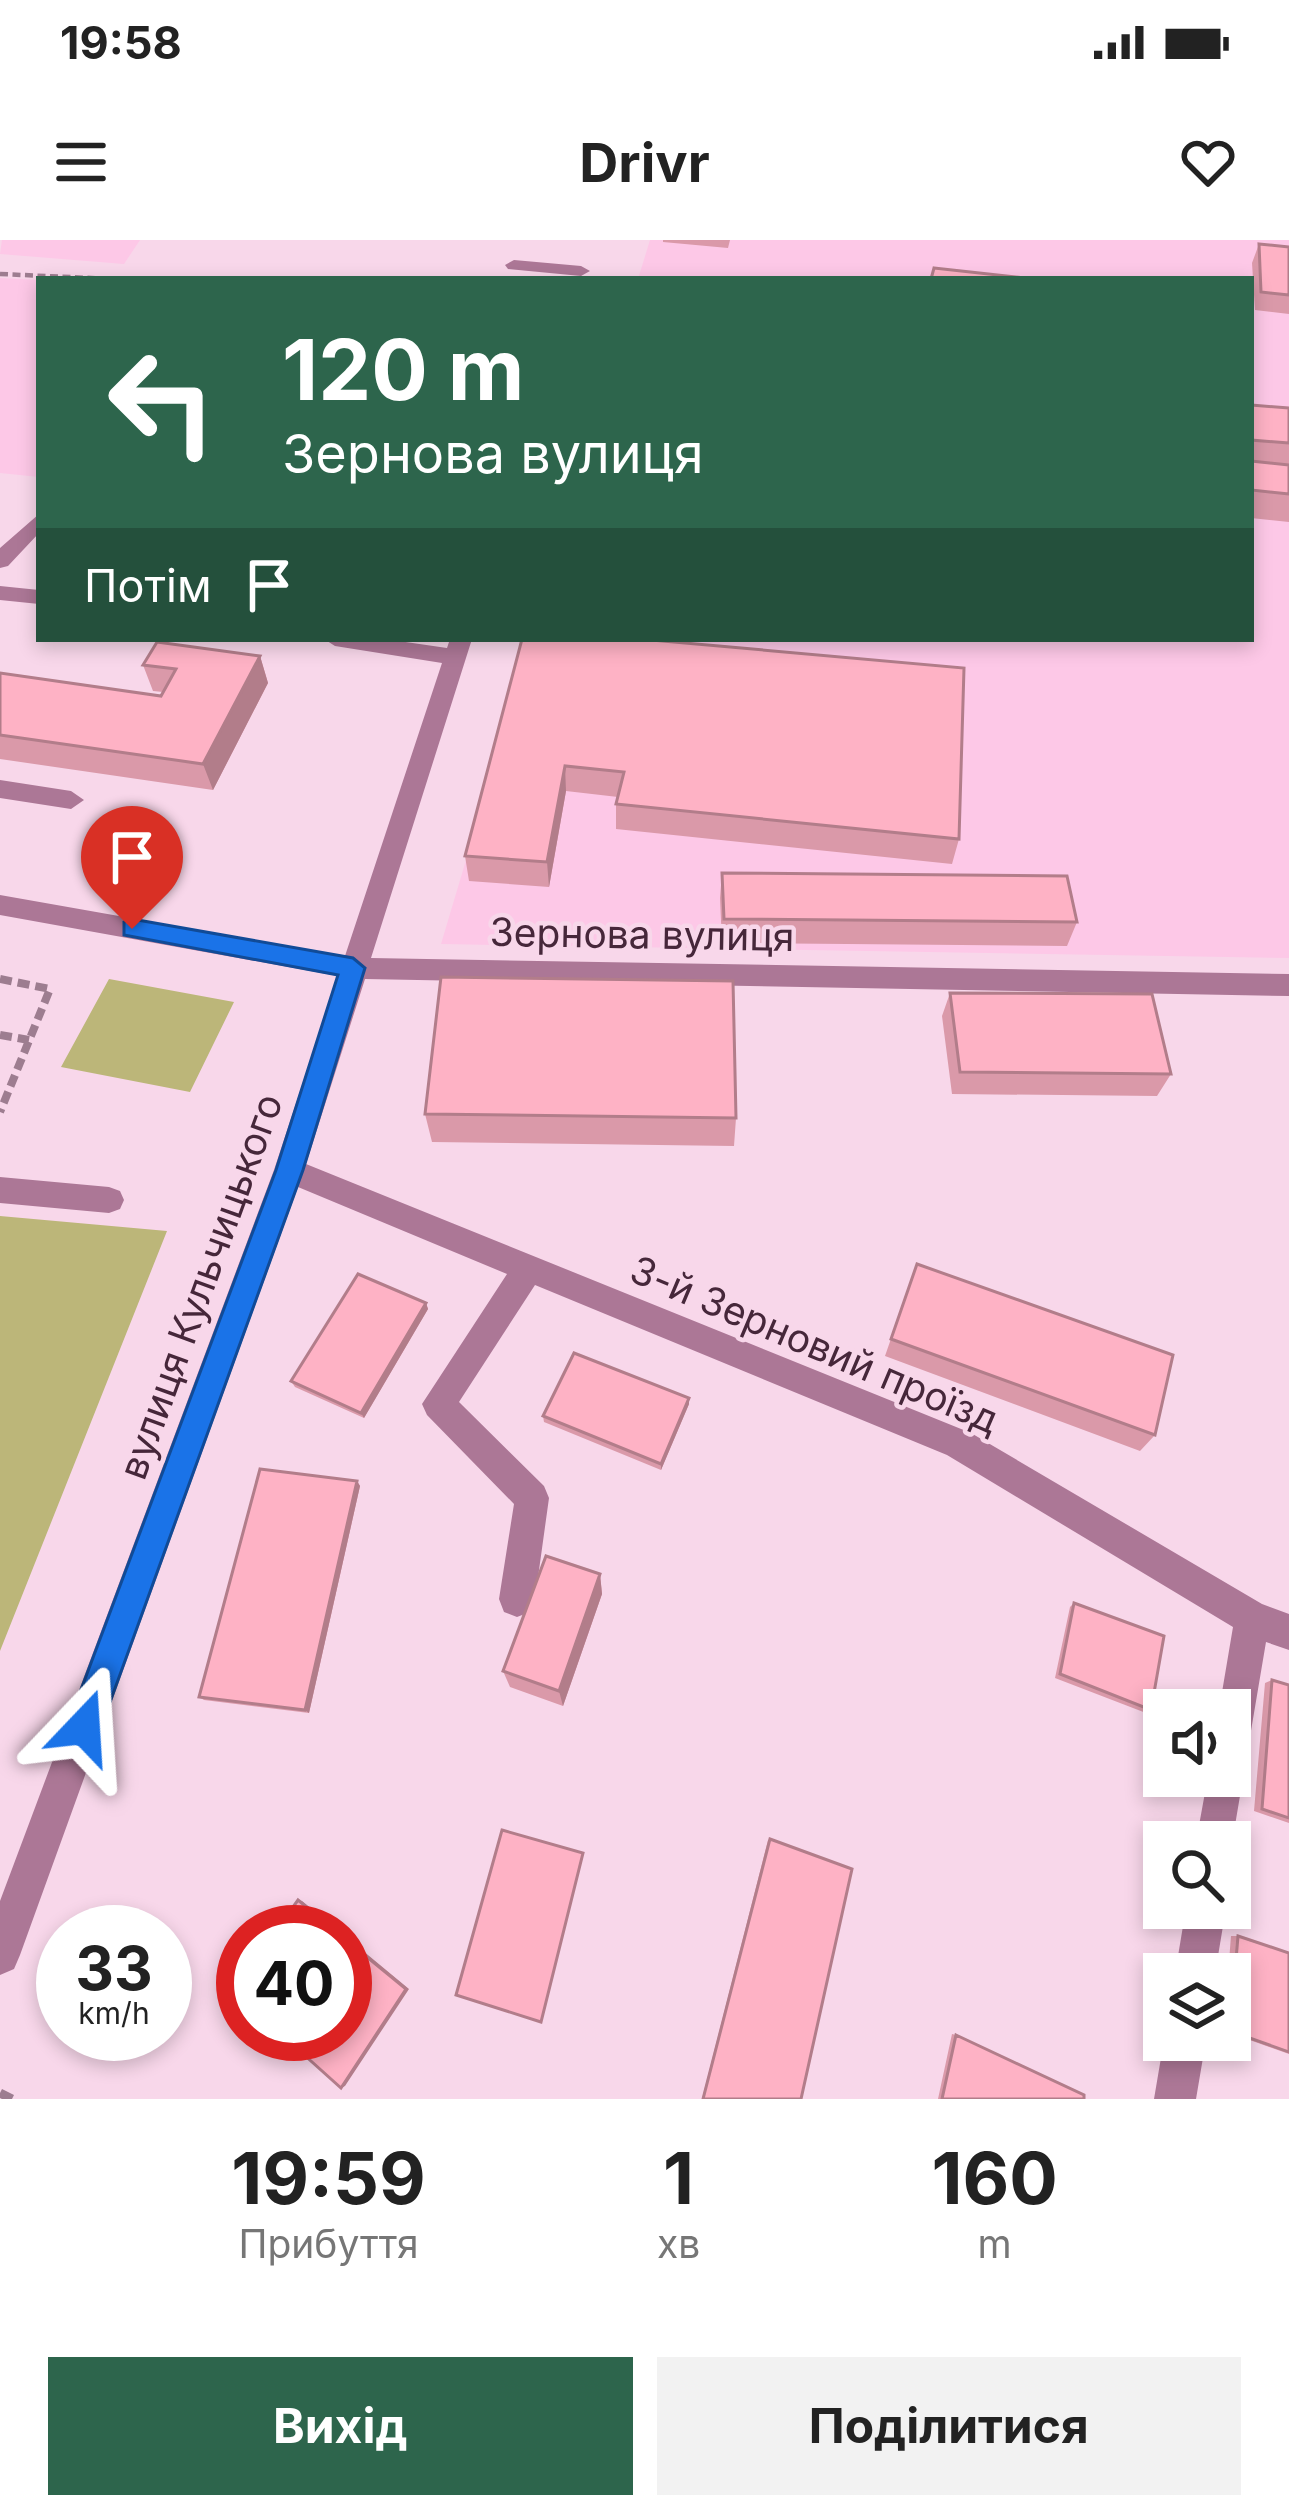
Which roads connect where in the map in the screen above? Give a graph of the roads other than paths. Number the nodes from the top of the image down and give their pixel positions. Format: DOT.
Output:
graph roads {
  1 [pos="514,266"];
  2 [pos="582,268"];
  3 [pos="36,523"];
  4 [pos="36,552"];
  5 [pos="6,555"];
  6 [pos="0,593"];
  7 [pos="36,597"];
  8 [pos="376,642"];
  9 [pos="458,648"];
  10 [pos="0,789"];
  11 [pos="71,800"];
  12 [pos="0,905"];
  13 [pos="353,968"];
  14 [pos="1289,985"];
  15 [pos="289,1170"];
  16 [pos="0,1190"];
  17 [pos="109,1200"];
  18 [pos="529,1268"];
  19 [pos="517,1599"];
  20 [pos="1252,1618"];
  21 [pos="1289,1632"];
  22 [pos="1241,1689"];
  23 [pos="0,1955"];
  24 [pos="1181,2061"];
  25 [pos="1175,2099"];
  1 -- 2 [label="street"];
  3 -- 5 [label="street"];
  4 -- 5 [label="street"];
  6 -- 7 [label="street"];
  8 -- 9 [label="street"];
  9 -- 13 [label="street, вулиця Кульчицького"];
  10 -- 11 [label="street"];
  12 -- 13 [label="street, Зернова вулиця"];
  13 -- 14 [label="street, Зернова вулиця"];
  13 -- 15 [label="street, вулиця Кульчицького"];
  15 -- 18 [label="street, 3-й Зерновий проїзд"];
  15 -- 23 [label="street, вулиця Кульчицького"];
  16 -- 17 [label="street"];
  18 -- 19 [label="street"];
  18 -- 20 [label="street, 3-й Зерновий проїзд"];
  20 -- 21 [label="street, 3-й Зерновий проїзд"];
  20 -- 22 [label="street"];
  24 -- 25 [label="street"];
}
